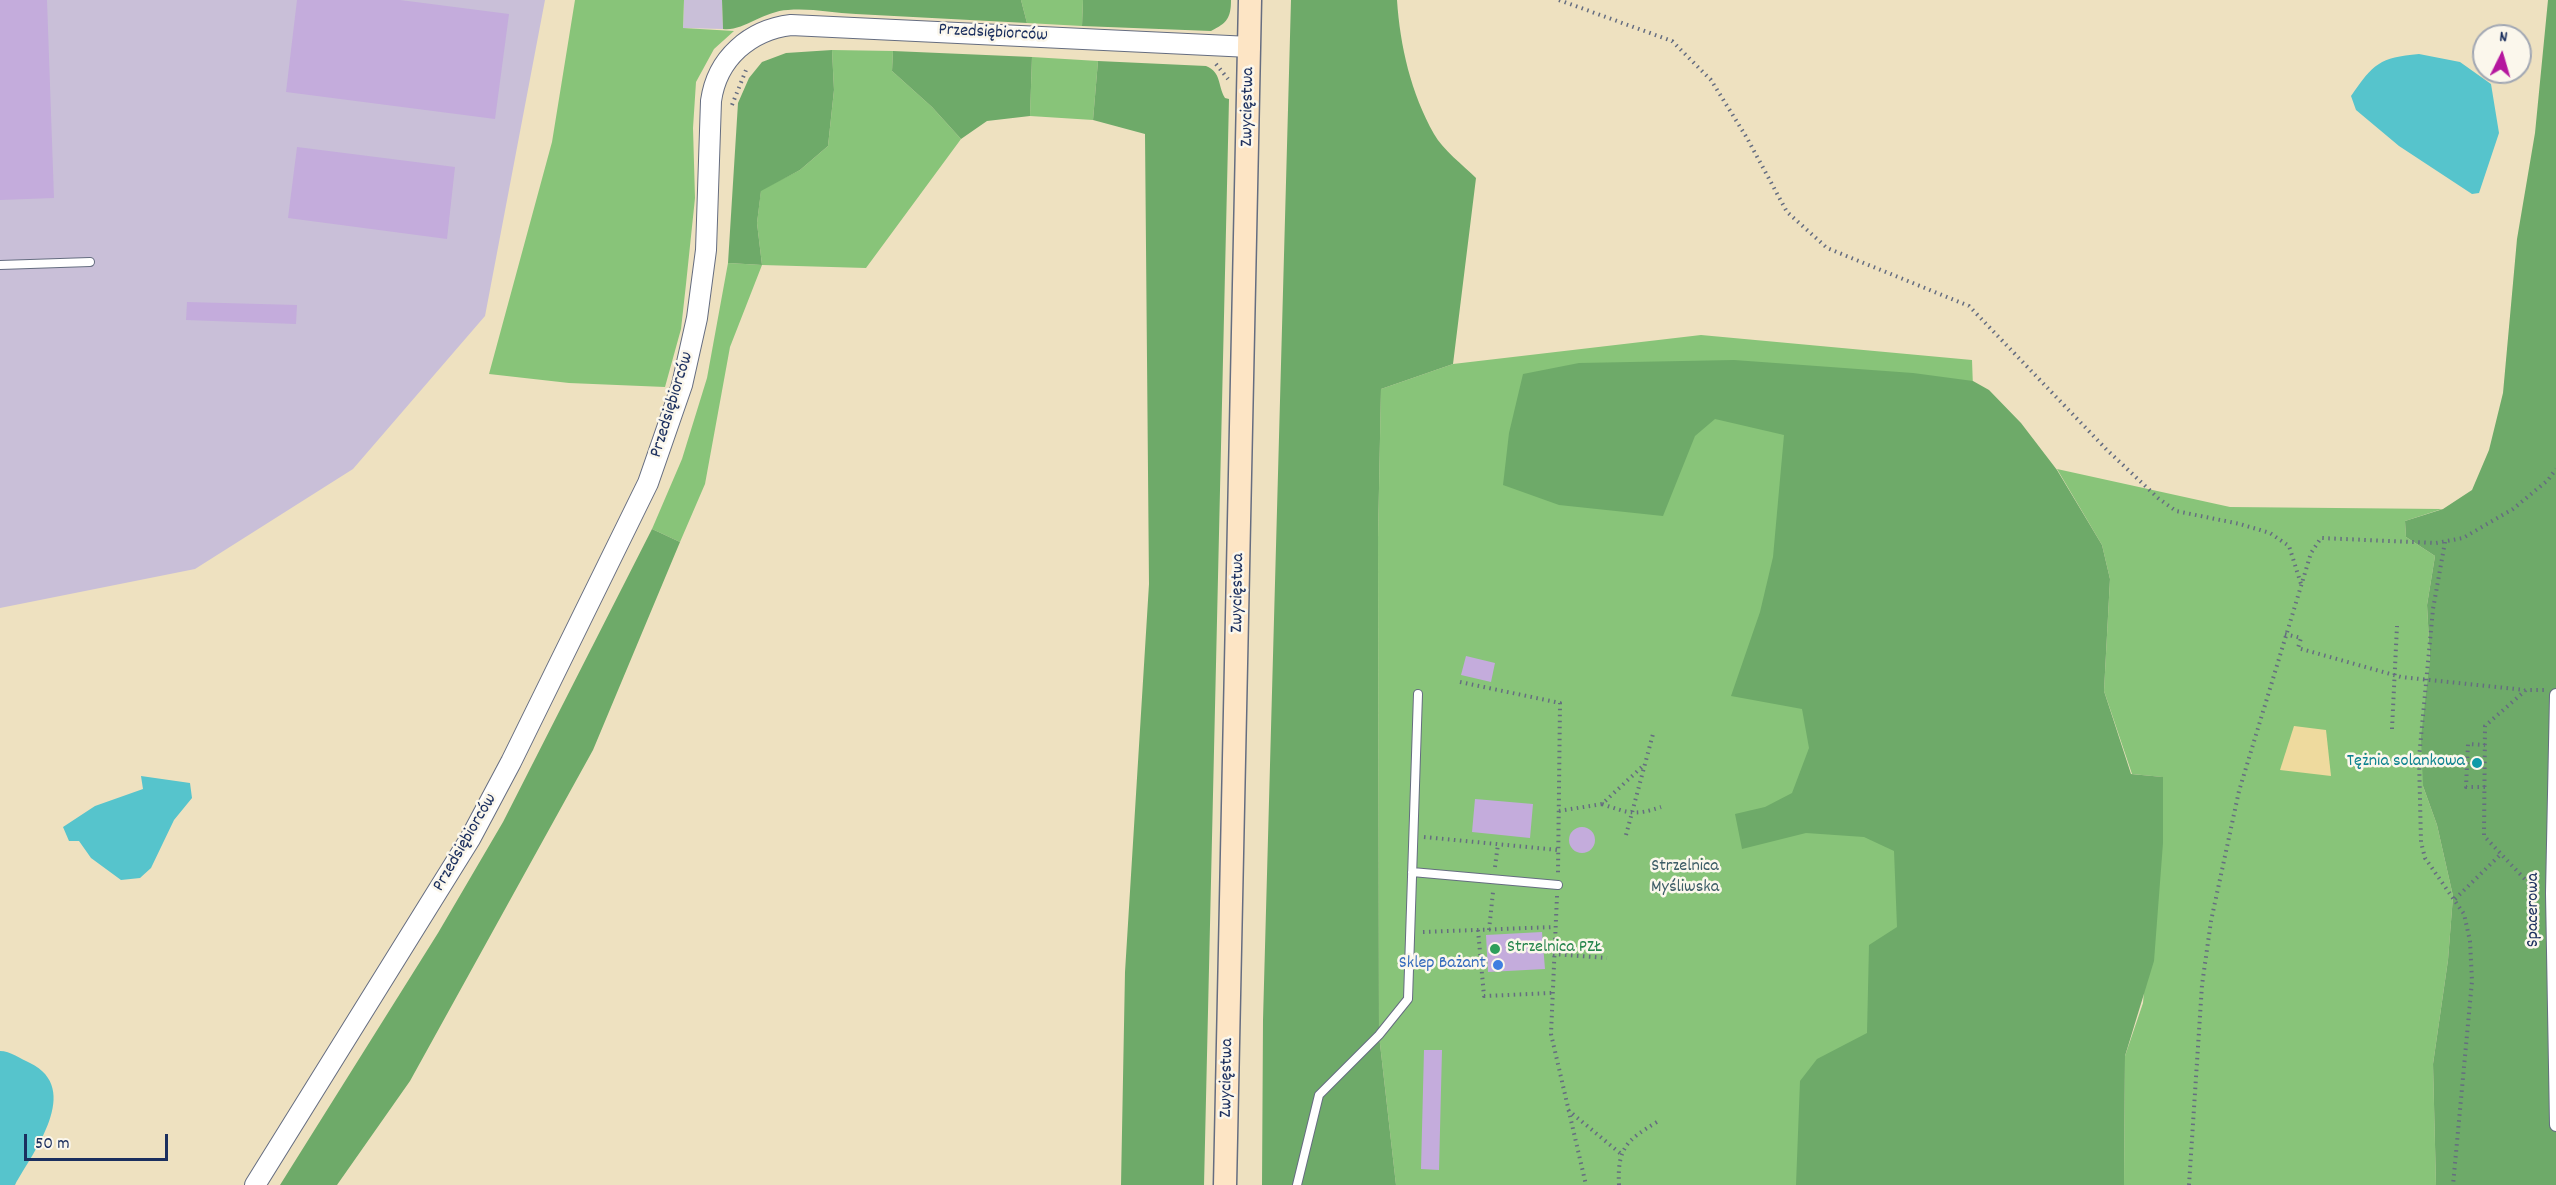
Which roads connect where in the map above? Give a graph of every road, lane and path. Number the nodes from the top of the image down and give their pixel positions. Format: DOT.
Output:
graph roads {
  1 [pos="1250,0"];
  2 [pos="1559,0"];
  3 [pos="1250,47"];
  4 [pos="1204,62"];
  5 [pos="752,64"];
  6 [pos="1250,84"];
  7 [pos="731,114"];
  8 [pos="90,262"];
  9 [pos="0,265"];
  10 [pos="2556,469"];
  11 [pos="2445,542"];
  12 [pos="2301,584"];
  13 [pos="2397,626"];
  14 [pos="2285,634"];
  15 [pos="2394,676"];
  16 [pos="2428,680"];
  17 [pos="1460,682"];
  18 [pos="2526,690"];
  19 [pos="2551,693"];
  20 [pos="1418,694"];
  21 [pos="2392,729"];
  22 [pos="1653,734"];
  23 [pos="2485,745"];
  24 [pos="1645,765"];
  25 [pos="2485,787"];
  26 [pos="1602,804"];
  27 [pos="1662,807"];
  28 [pos="1559,811"];
  29 [pos="1632,814"];
  30 [pos="1626,835"];
  31 [pos="1414,836"];
  32 [pos="1558,850"];
  33 [pos="2501,854"];
  34 [pos="1412,872"];
  35 [pos="1558,885"];
  36 [pos="2552,893"];
  37 [pos="2455,899"];
  38 [pos="1554,927"];
  39 [pos="1478,930"];
  40 [pos="1410,933"];
  41 [pos="1553,954"];
  42 [pos="1607,957"];
  43 [pos="1552,993"];
  44 [pos="1567,1110"];
  45 [pos="1657,1122"];
  46 [pos="2556,1125"];
  47 [pos="1621,1154"];
  48 [pos="255,1185"];
  49 [pos="1225,1185"];
  50 [pos="1297,1185"];
  51 [pos="1586,1185"];
  52 [pos="1619,1185"];
  53 [pos="2189,1185"];
  54 [pos="2452,1185"];
  1 -- 3 [label="main road, Zwycięstwa"];
  2 -- 12 [label="path"];
  3 -- 6 [label="main road, Zwycięstwa"];
  3 -- 48 [label="street, Przedsiębiorców"];
  4 -- 6 [label="path"];
  5 -- 7 [label="path"];
  6 -- 49 [label="main road, Zwycięstwa"];
  8 -- 9 [label="lane"];
  10 -- 11 [label="path"];
  11 -- 12 [label="path"];
  11 -- 16 [label="path"];
  12 -- 14 [label="path"];
  13 -- 15 [label="path"];
  14 -- 15 [label="path"];
  14 -- 53 [label="path"];
  15 -- 16 [label="path"];
  15 -- 21 [label="path"];
  16 -- 18 [label="path"];
  16 -- 37 [label="path"];
  17 -- 28 [label="path"];
  18 -- 19 [label="path"];
  18 -- 23 [label="path"];
  19 -- 36 [label="street, Spacerowa"];
  20 -- 31 [label="lane"];
  22 -- 24 [label="path"];
  23 -- 25 [label="path"];
  23 -- 25 [label="path"];
  24 -- 26 [label="path"];
  24 -- 29 [label="path"];
  25 -- 33 [label="path"];
  26 -- 28 [label="path"];
  26 -- 29 [label="path"];
  27 -- 29 [label="path"];
  28 -- 32 [label="path"];
  29 -- 30 [label="path"];
  31 -- 32 [label="path"];
  31 -- 34 [label="lane"];
  32 -- 35 [label="path"];
  33 -- 36 [label="path"];
  33 -- 37 [label="path"];
  34 -- 35 [label="lane"];
  34 -- 40 [label="lane"];
  35 -- 38 [label="path"];
  36 -- 46 [label="street, Spacerowa"];
  37 -- 54 [label="path"];
  38 -- 39 [label="path"];
  38 -- 41 [label="path"];
  39 -- 40 [label="path"];
  39 -- 43 [label="path"];
  40 -- 50 [label="lane"];
  41 -- 42 [label="path"];
  41 -- 43 [label="path"];
  43 -- 44 [label="path"];
  44 -- 47 [label="path"];
  44 -- 51 [label="path"];
  45 -- 47 [label="path"];
  47 -- 52 [label="path"];
}
